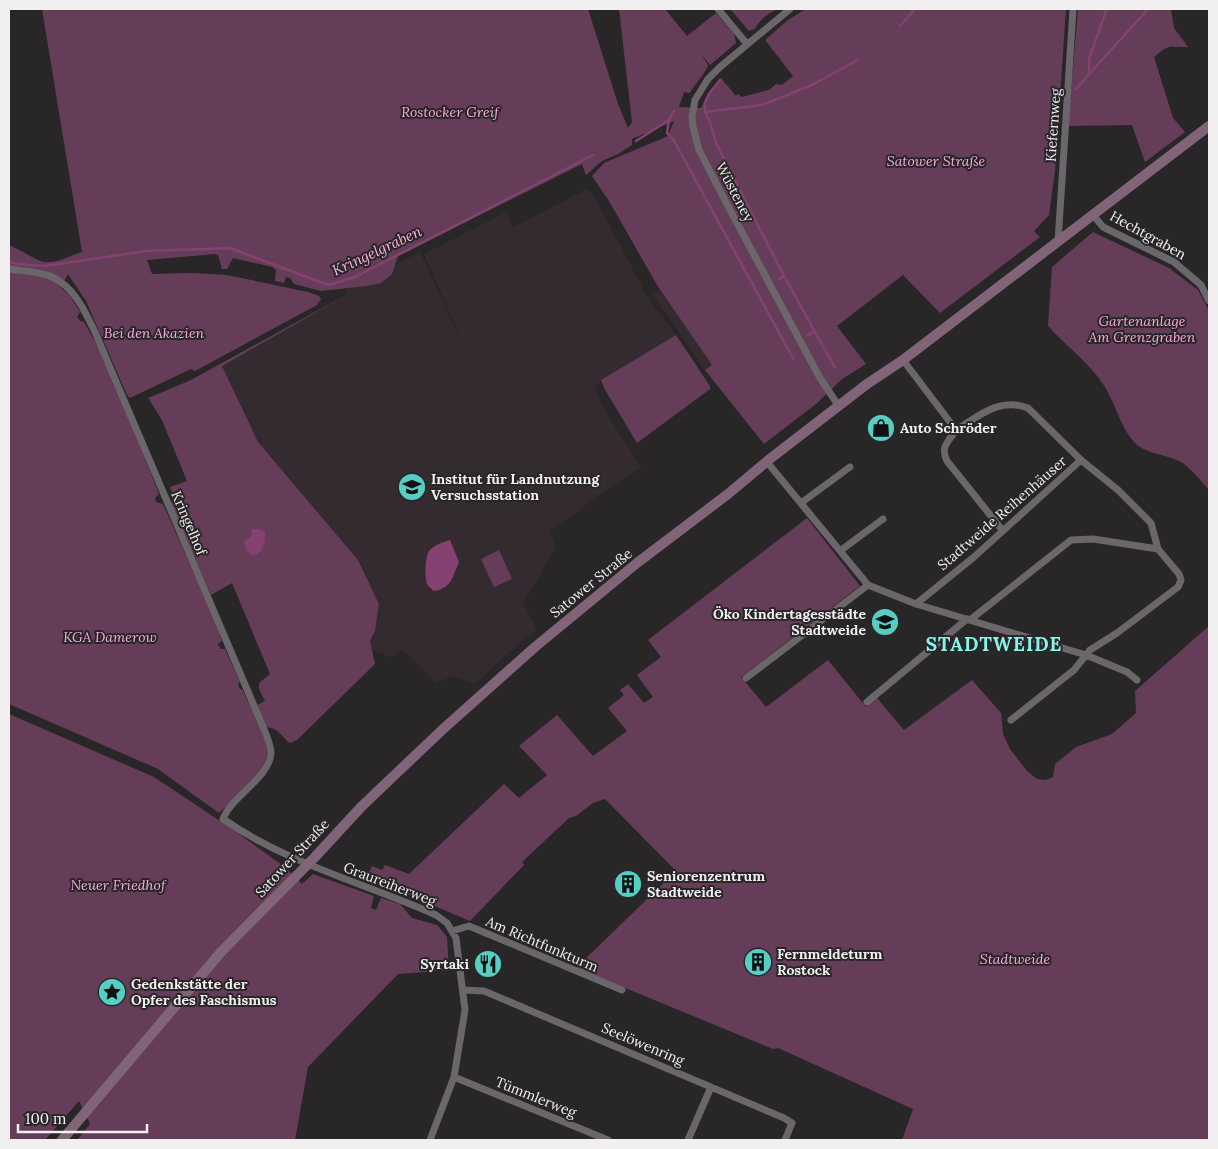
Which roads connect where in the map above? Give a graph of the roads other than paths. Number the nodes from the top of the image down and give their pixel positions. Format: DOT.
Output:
graph roads {
  1 [pos="718,9"];
  2 [pos="790,9"];
  3 [pos="1073,9"];
  4 [pos="747,44"];
  5 [pos="1209,126"];
  6 [pos="1092,215"];
  7 [pos="1058,242"];
  8 [pos="9,270"];
  9 [pos="1209,301"];
  10 [pos="903,360"];
  11 [pos="838,406"];
  12 [pos="956,430"];
  13 [pos="1081,460"];
  14 [pos="767,462"];
  15 [pos="850,467"];
  16 [pos="801,503"];
  17 [pos="883,519"];
  18 [pos="1003,531"];
  19 [pos="1158,549"];
  20 [pos="840,551"];
  21 [pos="868,585"];
  22 [pos="916,604"];
  23 [pos="968,620"];
  24 [pos="1086,655"];
  25 [pos="746,678"];
  26 [pos="1137,680"];
  27 [pos="867,702"];
  28 [pos="1011,720"];
  29 [pos="223,819"];
  30 [pos="308,865"];
  31 [pos="452,931"];
  32 [pos="464,990"];
  33 [pos="622,990"];
  34 [pos="454,1077"];
  35 [pos="711,1087"];
  36 [pos="62,1140"];
  37 [pos="430,1140"];
  38 [pos="608,1140"];
  39 [pos="688,1140"];
  40 [pos="785,1140"];
  1 -- 4 [label="street"];
  2 -- 4 [label="street, Wüsteney"];
  3 -- 7 [label="street, Kiefernweg"];
  4 -- 11 [label="street, Wüsteney"];
  5 -- 6 [label="main road, Satower Straße"];
  6 -- 7 [label="main road, Satower Straße"];
  6 -- 9 [label="street, Hechtgraben"];
  7 -- 10 [label="main road, Satower Straße"];
  8 -- 29 [label="street, Kringelhof"];
  10 -- 11 [label="main road, Satower Straße"];
  10 -- 12 [label="street"];
  11 -- 14 [label="main road, Satower Straße"];
  12 -- 13 [label="street"];
  12 -- 18 [label="street"];
  13 -- 18 [label="street, Stadtweide Reihenhäuser"];
  13 -- 19 [label="street, Stadtweide Reihenhäuser"];
  14 -- 16 [label="street"];
  14 -- 30 [label="main road, Satower Straße"];
  15 -- 16 [label="street"];
  16 -- 20 [label="street"];
  17 -- 20 [label="street"];
  18 -- 22 [label="street, Stadtweide Reihenhäuser"];
  19 -- 23 [label="street"];
  19 -- 24 [label="street, Stadtweide Reihenhäuser"];
  20 -- 21 [label="street"];
  21 -- 22 [label="street"];
  21 -- 25 [label="street"];
  22 -- 23 [label="street"];
  23 -- 24 [label="street"];
  23 -- 27 [label="street"];
  24 -- 26 [label="street"];
  24 -- 28 [label="street, Stadtweide Reihenhäuser"];
  29 -- 30 [label="street, Graureiherweg"];
  30 -- 31 [label="street, Graureiherweg"];
  30 -- 36 [label="main road, Satower Straße"];
  31 -- 32 [label="street, Graureiherweg"];
  31 -- 33 [label="street, Am Richtfunkturm"];
  32 -- 34 [label="street, Graureiherweg"];
  32 -- 35 [label="street, Seelöwenring"];
  34 -- 37 [label="street, Graureiherweg"];
  34 -- 38 [label="street, Tümmlerweg"];
  35 -- 39 [label="street"];
  35 -- 40 [label="street, Seelöwenring"];
}
